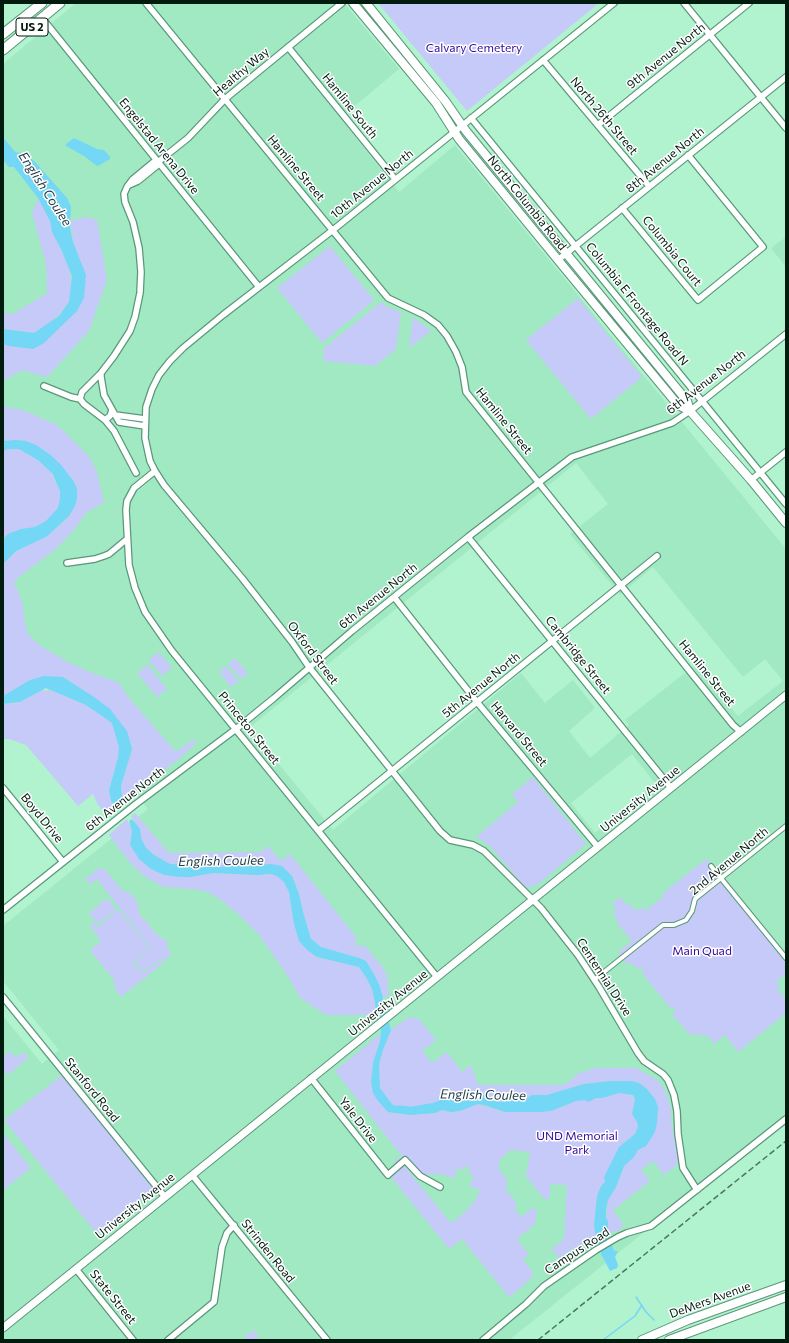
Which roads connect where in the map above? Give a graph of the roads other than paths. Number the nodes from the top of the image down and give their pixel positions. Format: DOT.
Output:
graph roads {
  1 [pos="60,3"];
  2 [pos="146,3"];
  3 [pos="342,3"];
  4 [pos="353,3"];
  5 [pos="366,3"];
  6 [pos="614,3"];
  7 [pos="684,3"];
  8 [pos="749,3"];
  9 [pos="39,5"];
  10 [pos="42,18"];
  11 [pos="3,34"];
  12 [pos="710,34"];
  13 [pos="288,48"];
  14 [pos="3,50"];
  15 [pos="543,60"];
  16 [pos="786,77"];
  17 [pos="761,97"];
  18 [pos="225,99"];
  19 [pos="471,118"];
  20 [pos="462,125"];
  21 [pos="598,125"];
  22 [pos="786,128"];
  23 [pos="454,132"];
  24 [pos="688,155"];
  25 [pos="158,162"];
  26 [pos="395,179"];
  27 [pos="648,186"];
  28 [pos="622,208"];
  29 [pos="333,230"];
  30 [pos="575,246"];
  31 [pos="565,254"];
  32 [pos="558,260"];
  33 [pos="259,287"];
  34 [pos="786,334"];
  35 [pos="101,373"];
  36 [pos="44,386"];
  37 [pos="152,389"];
  38 [pos="80,399"];
  39 [pos="702,401"];
  40 [pos="690,411"];
  41 [pos="114,412"];
  42 [pos="145,419"];
  43 [pos="105,420"];
  44 [pos="145,426"];
  45 [pos="786,452"];
  46 [pos="155,471"];
  47 [pos="136,472"];
  48 [pos="760,472"];
  49 [pos="751,480"];
  50 [pos="538,482"];
  51 [pos="786,504"];
  52 [pos="786,523"];
  53 [pos="468,538"];
  54 [pos="127,539"];
  55 [pos="657,556"];
  56 [pos="67,563"];
  57 [pos="622,586"];
  58 [pos="394,597"];
  59 [pos="553,641"];
  60 [pos="309,667"];
  61 [pos="786,695"];
  62 [pos="477,702"];
  63 [pos="236,729"];
  64 [pos="741,732"];
  65 [pos="392,772"];
  66 [pos="3,788"];
  67 [pos="671,788"];
  68 [pos="786,826"];
  69 [pos="319,830"];
  70 [pos="598,847"];
  71 [pos="63,862"];
  72 [pos="711,866"];
  73 [pos="722,878"];
  74 [pos="525,891"];
  75 [pos="533,900"];
  76 [pos="3,910"];
  77 [pos="786,958"];
  78 [pos="437,977"];
  79 [pos="594,980"];
  80 [pos="3,997"];
  81 [pos="312,1078"];
  82 [pos="786,1119"];
  83 [pos="192,1175"];
  84 [pos="440,1187"];
  85 [pos="697,1190"];
  86 [pos="165,1197"];
  87 [pos="234,1225"];
  88 [pos="76,1269"];
  89 [pos="786,1285"];
  90 [pos="786,1297"];
  91 [pos="3,1328"];
  92 [pos="133,1340"];
  93 [pos="168,1340"];
  94 [pos="327,1340"];
  95 [pos="483,1340"];
  96 [pos="642,1340"];
  97 [pos="669,1340"];
  1 -- 10 [label="highway, US 2"];
  2 -- 18 [label="street, Hamline Street"];
  3 -- 13 [label="street, Healthy Way"];
  4 -- 23 [label="main road, North Columbia Road"];
  5 -- 20 [label="main road, North Columbia Road"];
  6 -- 15 [label="street, 10th Avenue North"];
  7 -- 12 [label="street"];
  8 -- 12 [label="street, 9th Avenue North"];
  9 -- 10 [label="highway, US 2"];
  9 -- 11 [label="highway, US 2"];
  10 -- 14 [label="highway, US 2"];
  10 -- 25 [label="street, Engelstad Arena Drive"];
  12 -- 17 [label="street"];
  12 -- 21 [label="street, 9th Avenue North"];
  13 -- 18 [label="street, Healthy Way"];
  13 -- 26 [label="street, Hamline South"];
  15 -- 19 [label="street, 10th Avenue North"];
  15 -- 21 [label="street, North 26th Street"];
  16 -- 17 [label="street, 8th Avenue North"];
  17 -- 22 [label="street"];
  17 -- 24 [label="street, 8th Avenue North"];
  18 -- 25 [label="street, Healthy Way"];
  18 -- 29 [label="street, Hamline Street"];
  19 -- 20 [label="street, 10th Avenue North"];
  19 -- 30 [label="street, Columbia E Frontage Road N"];
  20 -- 23 [label="street, 10th Avenue North"];
  20 -- 31 [label="main road, North Columbia Road"];
  21 -- 27 [label="street, North 26th Street"];
  23 -- 26 [label="street, 10th Avenue North"];
  23 -- 32 [label="main road, North Columbia Road"];
  24 -- 27 [label="street, 8th Avenue North"];
  24 -- 28 [label="street, Columbia Court"];
  25 -- 33 [label="street, Engelstad Arena Drive"];
  25 -- 35 [label="street, Healthy Way"];
  26 -- 29 [label="street, 10th Avenue North"];
  27 -- 28 [label="street, 8th Avenue North"];
  28 -- 30 [label="street, 8th Avenue North"];
  29 -- 33 [label="street, 10th Avenue North"];
  29 -- 50 [label="street, Hamline Street"];
  30 -- 31 [label="street, 8th Avenue North"];
  30 -- 39 [label="street, Columbia E Frontage Road N"];
  31 -- 32 [label="street, 8th Avenue North"];
  31 -- 40 [label="main road, North Columbia Road"];
  32 -- 40 [label="main road, North Columbia Road"];
  33 -- 37 [label="street, 10th Avenue North"];
  34 -- 39 [label="street, 6th Avenue North"];
  35 -- 38 [label="street"];
  35 -- 41 [label="street"];
  36 -- 38 [label="street"];
  37 -- 42 [label="street, Oxford Street"];
  38 -- 43 [label="street"];
  39 -- 40 [label="street, 6th Avenue North"];
  39 -- 48 [label="street, Columbia E Frontage Road N"];
  40 -- 49 [label="main road, North Columbia Road"];
  40 -- 50 [label="street, 6th Avenue North"];
  41 -- 42 [label="street"];
  41 -- 43 [label="street"];
  41 -- 44 [label="street"];
  42 -- 44 [label="street, Oxford Street"];
  43 -- 47 [label="street"];
  44 -- 46 [label="street, Oxford Street"];
  45 -- 48 [label="street"];
  46 -- 54 [label="street, Princeton Street"];
  46 -- 60 [label="street, Oxford Street"];
  48 -- 49 [label="street"];
  48 -- 51 [label="street, Columbia E Frontage Road N"];
  49 -- 52 [label="main road, North Columbia Road"];
  50 -- 53 [label="street, 6th Avenue North"];
  50 -- 57 [label="street, Hamline Street"];
  53 -- 58 [label="street, 6th Avenue North"];
  53 -- 59 [label="street, Cambridge Street"];
  54 -- 56 [label="street"];
  54 -- 63 [label="street, Princeton Street"];
  55 -- 57 [label="street, 5th Avenue North"];
  57 -- 59 [label="street, 5th Avenue North"];
  57 -- 64 [label="street, Hamline Street"];
  58 -- 60 [label="street, 6th Avenue North"];
  58 -- 62 [label="street, Harvard Street"];
  59 -- 62 [label="street, 5th Avenue North"];
  59 -- 67 [label="street, Cambridge Street"];
  60 -- 63 [label="street, 6th Avenue North"];
  60 -- 65 [label="street, Oxford Street"];
  61 -- 64 [label="street, University Avenue"];
  62 -- 65 [label="street, 5th Avenue North"];
  62 -- 70 [label="street, Harvard Street"];
  63 -- 69 [label="street, Princeton Street"];
  63 -- 71 [label="street, 6th Avenue North"];
  64 -- 67 [label="street, University Avenue"];
  65 -- 69 [label="street, 5th Avenue North"];
  65 -- 74 [label="street, Oxford Street"];
  66 -- 71 [label="street, Boyd Drive"];
  67 -- 70 [label="street, University Avenue"];
  68 -- 73 [label="street, 2nd Avenue North"];
  69 -- 78 [label="street, Princeton Street"];
  70 -- 75 [label="street, University Avenue"];
  71 -- 76 [label="street, 6th Avenue North"];
  72 -- 73 [label="street"];
  73 -- 77 [label="street"];
  73 -- 79 [label="street, 2nd Avenue North"];
  74 -- 75 [label="street, Centennial Drive"];
  75 -- 78 [label="street, University Avenue"];
  75 -- 79 [label="street, Centennial Drive"];
  78 -- 81 [label="street, University Avenue"];
  79 -- 85 [label="street, Centennial Drive"];
  80 -- 86 [label="street, Stanford Road"];
  81 -- 83 [label="street, University Avenue"];
  81 -- 84 [label="street, Yale Drive"];
  82 -- 85 [label="street, Campus Road"];
  83 -- 86 [label="street, University Avenue"];
  83 -- 87 [label="street, Strinden Road"];
  85 -- 95 [label="street, Campus Road"];
  86 -- 88 [label="street, University Avenue"];
  87 -- 93 [label="street"];
  87 -- 94 [label="street, Strinden Road"];
  88 -- 91 [label="street, University Avenue"];
  88 -- 92 [label="street, State Street"];
  89 -- 96 [label="main road, DeMers Avenue"];
  90 -- 97 [label="main road, DeMers Avenue"];
}
